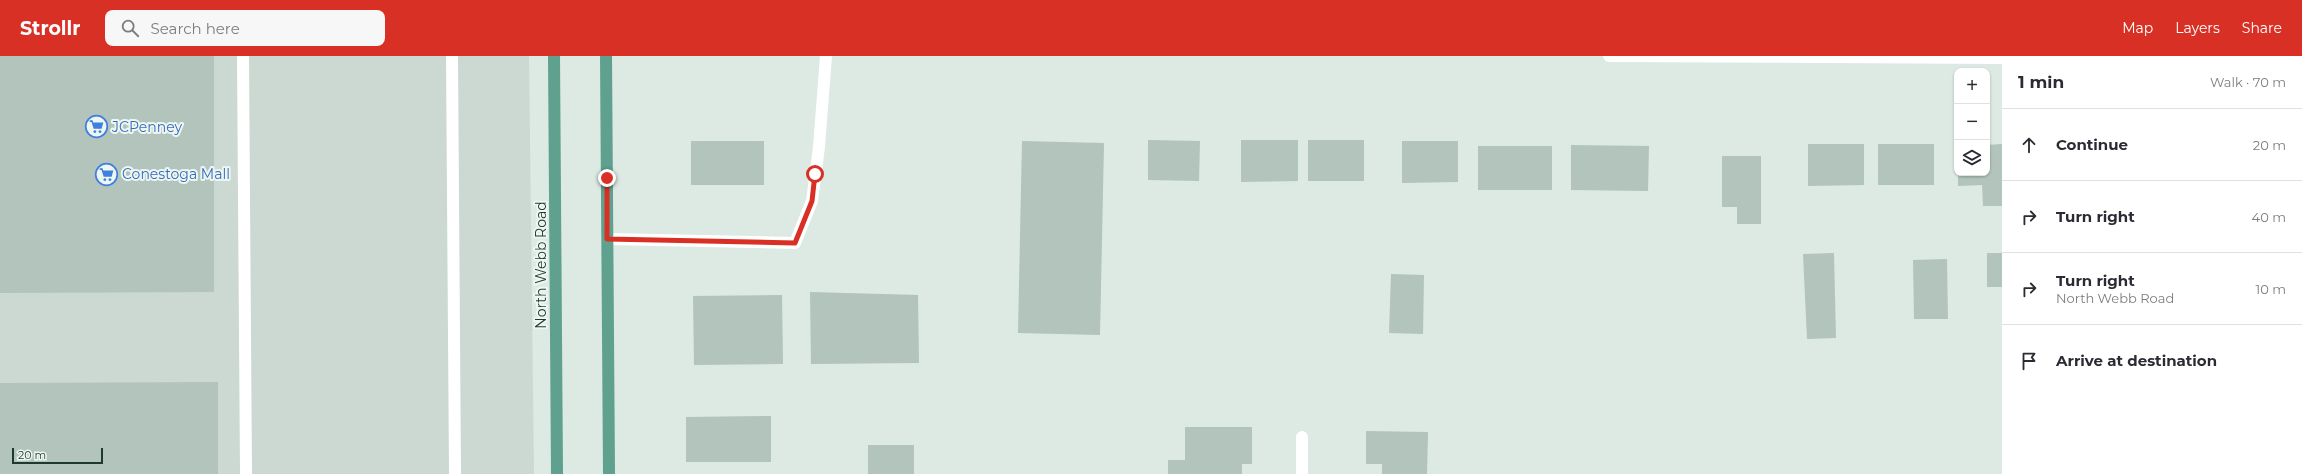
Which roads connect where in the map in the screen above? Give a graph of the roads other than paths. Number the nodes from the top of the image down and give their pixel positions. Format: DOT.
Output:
graph roads {
  1 [pos="242,56"];
  2 [pos="452,56"];
  3 [pos="554,56"];
  4 [pos="606,56"];
  5 [pos="826,56"];
  6 [pos="1609,56"];
  7 [pos="2002,58"];
  8 [pos="607,239"];
  9 [pos="1302,437"];
  10 [pos="246,474"];
  11 [pos="455,474"];
  12 [pos="557,474"];
  13 [pos="609,474"];
  14 [pos="1302,474"];
  1 -- 10 [label="street"];
  2 -- 11 [label="street"];
  3 -- 12 [label="main road, North Webb Road"];
  4 -- 8 [label="main road"];
  5 -- 8 [label="street"];
  6 -- 7 [label="street"];
  8 -- 13 [label="main road"];
  9 -- 14 [label="street"];
}
